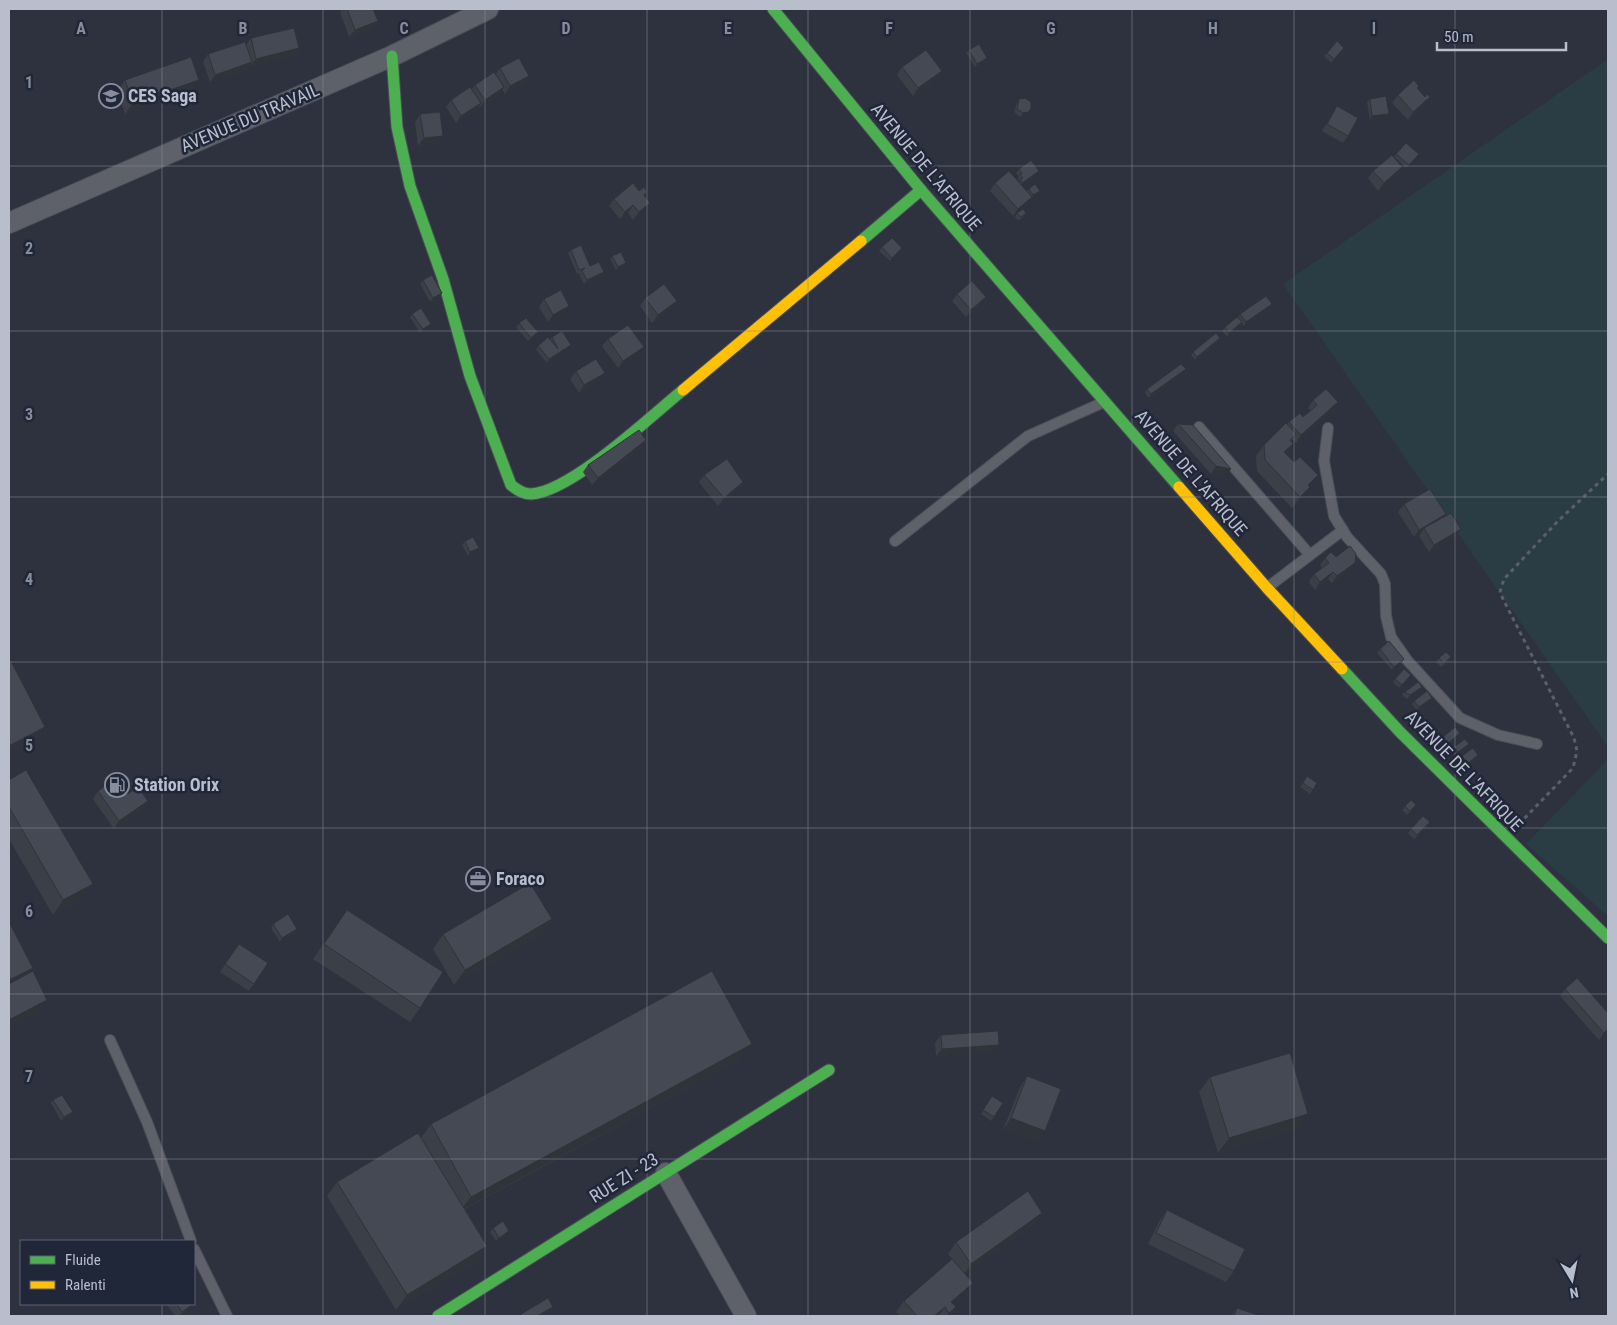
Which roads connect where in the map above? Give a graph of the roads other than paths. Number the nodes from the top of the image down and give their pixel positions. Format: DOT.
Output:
graph roads {
  1 [pos="488,9"];
  2 [pos="777,10"];
  3 [pos="392,56"];
  4 [pos="922,190"];
  5 [pos="9,223"];
  6 [pos="1105,401"];
  7 [pos="1199,427"];
  8 [pos="1328,428"];
  9 [pos="1343,530"];
  10 [pos="896,541"];
  11 [pos="1310,556"];
  12 [pos="1267,588"];
  13 [pos="1537,744"];
  14 [pos="1608,938"];
  15 [pos="110,1040"];
  16 [pos="829,1070"];
  17 [pos="666,1173"];
  18 [pos="191,1240"];
  19 [pos="195,1251"];
  20 [pos="227,1316"];
  21 [pos="438,1316"];
  22 [pos="746,1316"];
  1 -- 3 [label="street, AVENUE DU TRAVAIL"];
  2 -- 4 [label="street, AVENUE DE L'AFRIQUE"];
  3 -- 4 [label="street"];
  3 -- 5 [label="street, AVENUE DU TRAVAIL"];
  4 -- 6 [label="street, AVENUE DE L'AFRIQUE"];
  6 -- 10 [label="lane"];
  6 -- 12 [label="street, AVENUE DE L'AFRIQUE"];
  7 -- 11 [label="lane"];
  8 -- 9 [label="lane"];
  9 -- 11 [label="lane"];
  9 -- 13 [label="lane"];
  11 -- 12 [label="lane"];
  12 -- 14 [label="street, AVENUE DE L'AFRIQUE"];
  15 -- 18 [label="lane"];
  16 -- 17 [label="street, RUE ZI - 23"];
  17 -- 21 [label="street, RUE ZI - 23"];
  17 -- 22 [label="street"];
  19 -- 20 [label="lane"];
}
